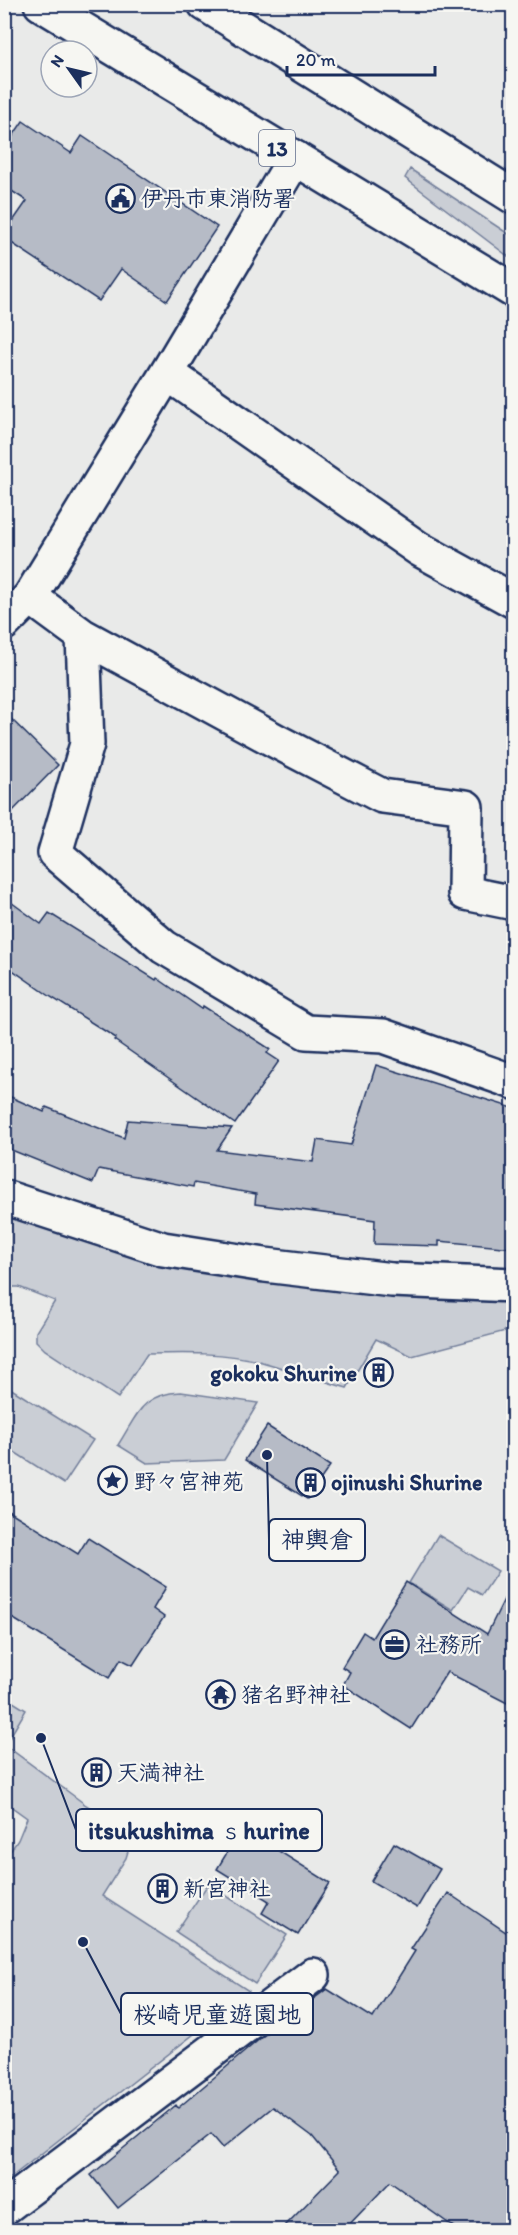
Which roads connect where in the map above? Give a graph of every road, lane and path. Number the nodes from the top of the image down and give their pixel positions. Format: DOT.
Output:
graph roads {
  1 [pos="41,4"];
  2 [pos="205,4"];
  3 [pos="295,158"];
  4 [pos="513,197"];
  5 [pos="513,291"];
  6 [pos="167,373"];
  7 [pos="30,597"];
  8 [pos="513,601"];
  9 [pos="4,623"];
  10 [pos="83,636"];
  11 [pos="513,903"];
  12 [pos="513,1082"];
  13 [pos="4,1197"];
  14 [pos="513,1285"];
  15 [pos="313,1975"];
  16 [pos="4,2208"];
  1 -- 3 [label="street, 13"];
  2 -- 4 [label="street"];
  3 -- 5 [label="street, 13"];
  3 -- 6 [label="street"];
  6 -- 7 [label="street"];
  6 -- 8 [label="street"];
  7 -- 9 [label="street"];
  7 -- 10 [label="street"];
  10 -- 11 [label="street"];
  10 -- 12 [label="street"];
  13 -- 14 [label="street"];
  15 -- 16 [label="street"];
}
